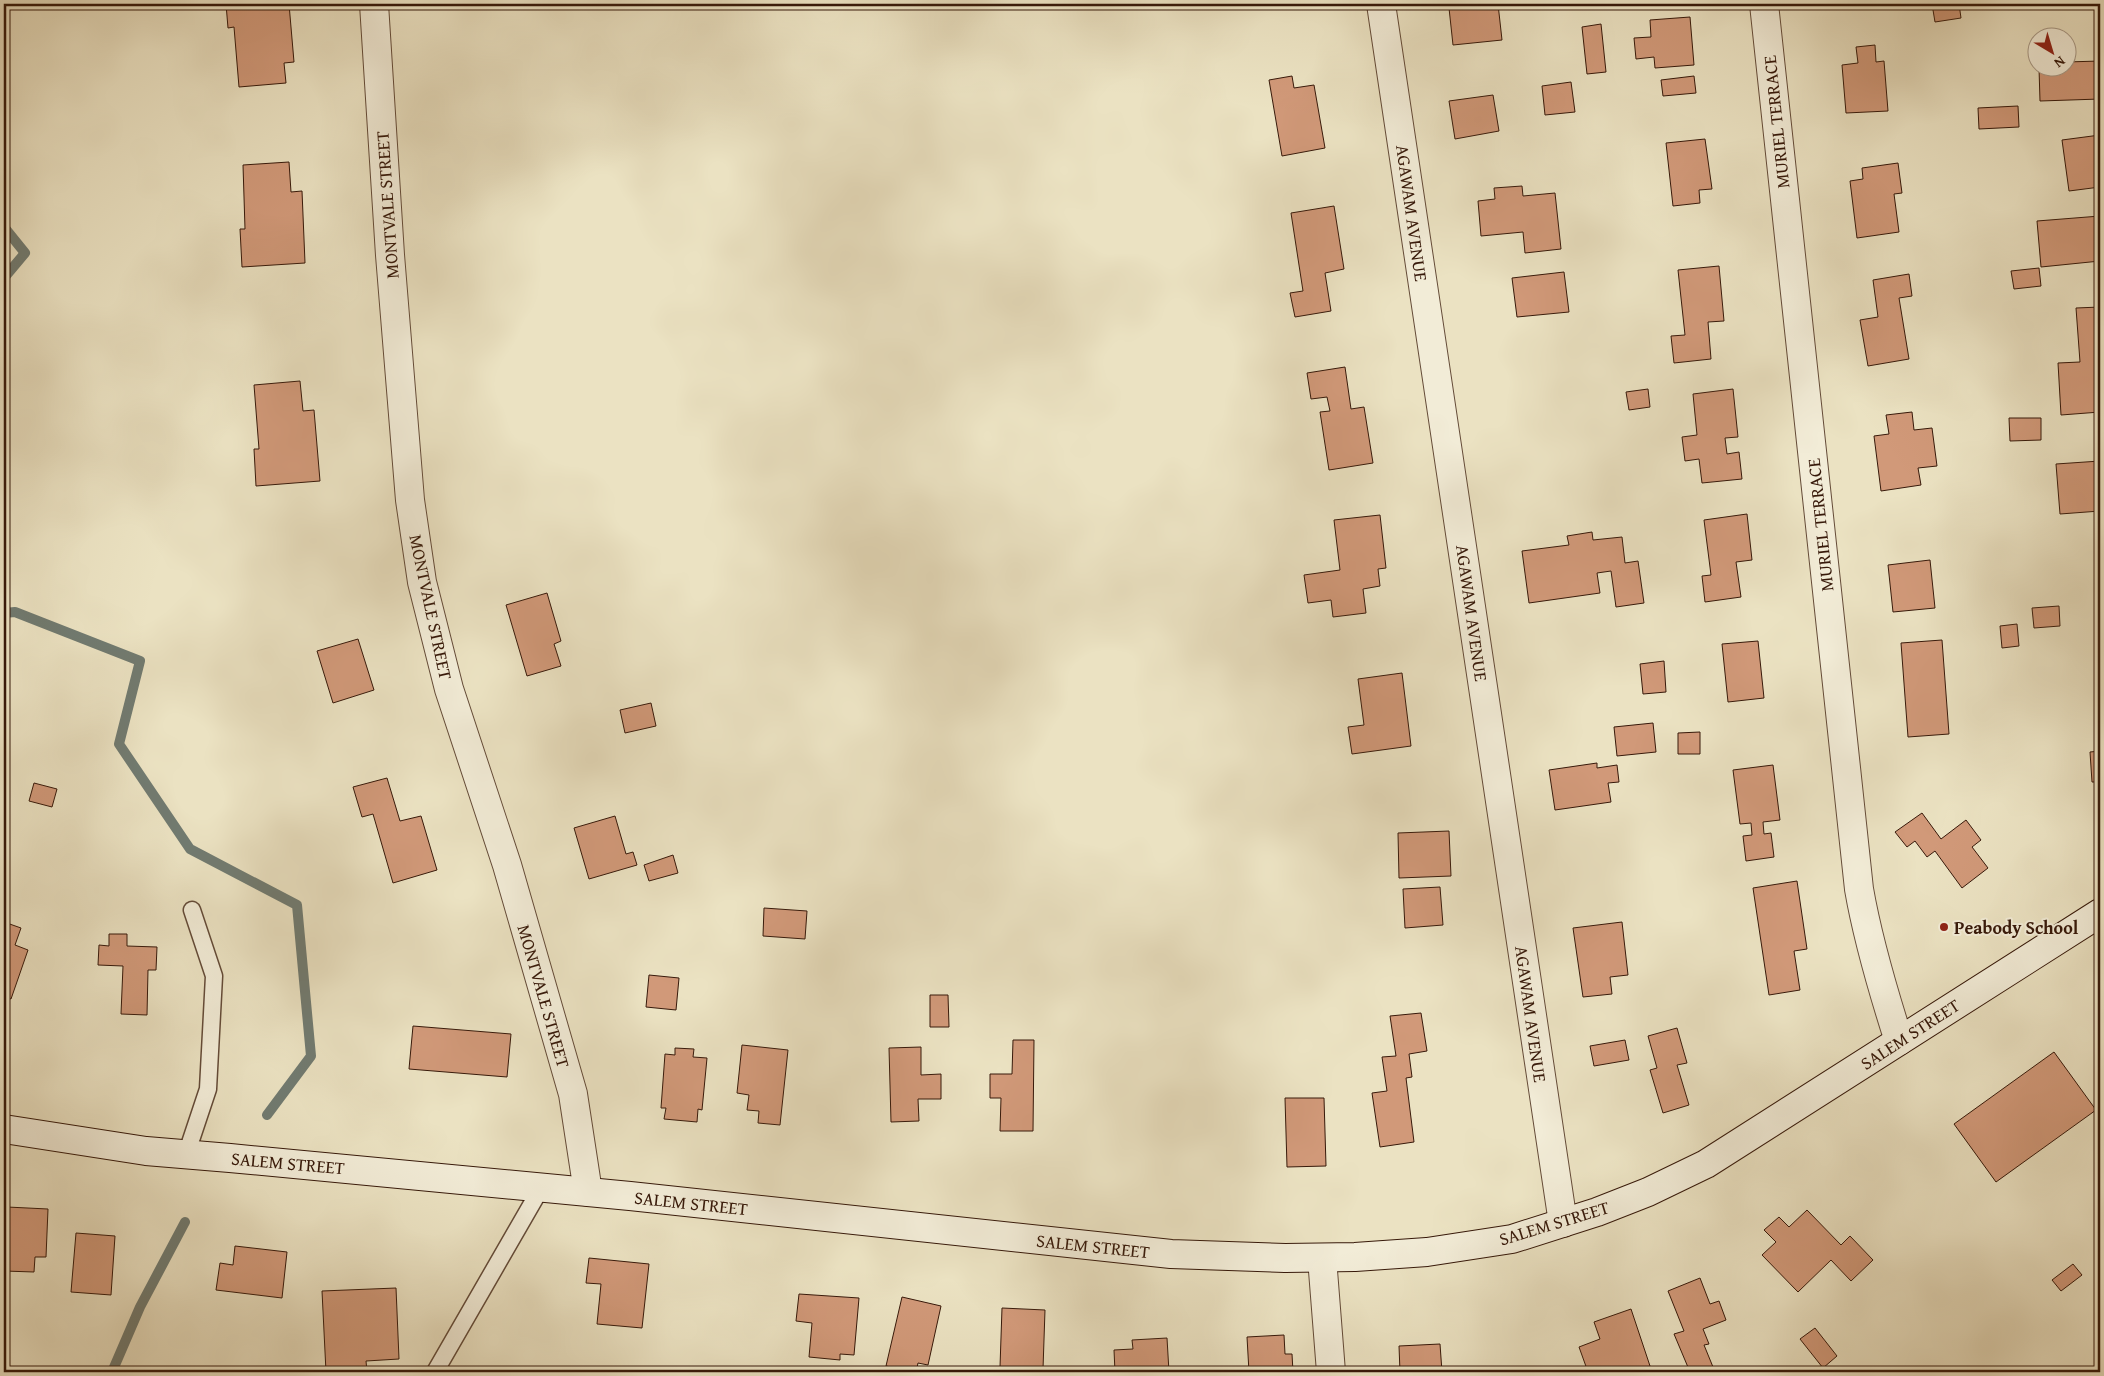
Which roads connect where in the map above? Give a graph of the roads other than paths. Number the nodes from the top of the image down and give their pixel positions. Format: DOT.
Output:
graph roads {
  1 [pos="374,4"];
  2 [pos="1381,4"];
  3 [pos="1764,4"];
  4 [pos="192,910"];
  5 [pos="2100,913"];
  6 [pos="1899,1041"];
  7 [pos="4,1129"];
  8 [pos="186,1154"];
  9 [pos="540,1188"];
  10 [pos="588,1192"];
  11 [pos="1563,1223"];
  12 [pos="1322,1258"];
  13 [pos="435,1372"];
  14 [pos="1331,1372"];
  1 -- 10 [label="street, MONTVALE STREET"];
  2 -- 11 [label="street, AGAWAM AVENUE"];
  3 -- 6 [label="street, MURIEL TERRACE"];
  4 -- 8 [label="lane"];
  5 -- 6 [label="street, SALEM STREET"];
  6 -- 11 [label="street, SALEM STREET"];
  7 -- 8 [label="street, SALEM STREET"];
  8 -- 9 [label="street, SALEM STREET"];
  9 -- 10 [label="street, SALEM STREET"];
  9 -- 13 [label="lane"];
  10 -- 12 [label="street, SALEM STREET"];
  11 -- 12 [label="street, SALEM STREET"];
  12 -- 14 [label="street"];
}
